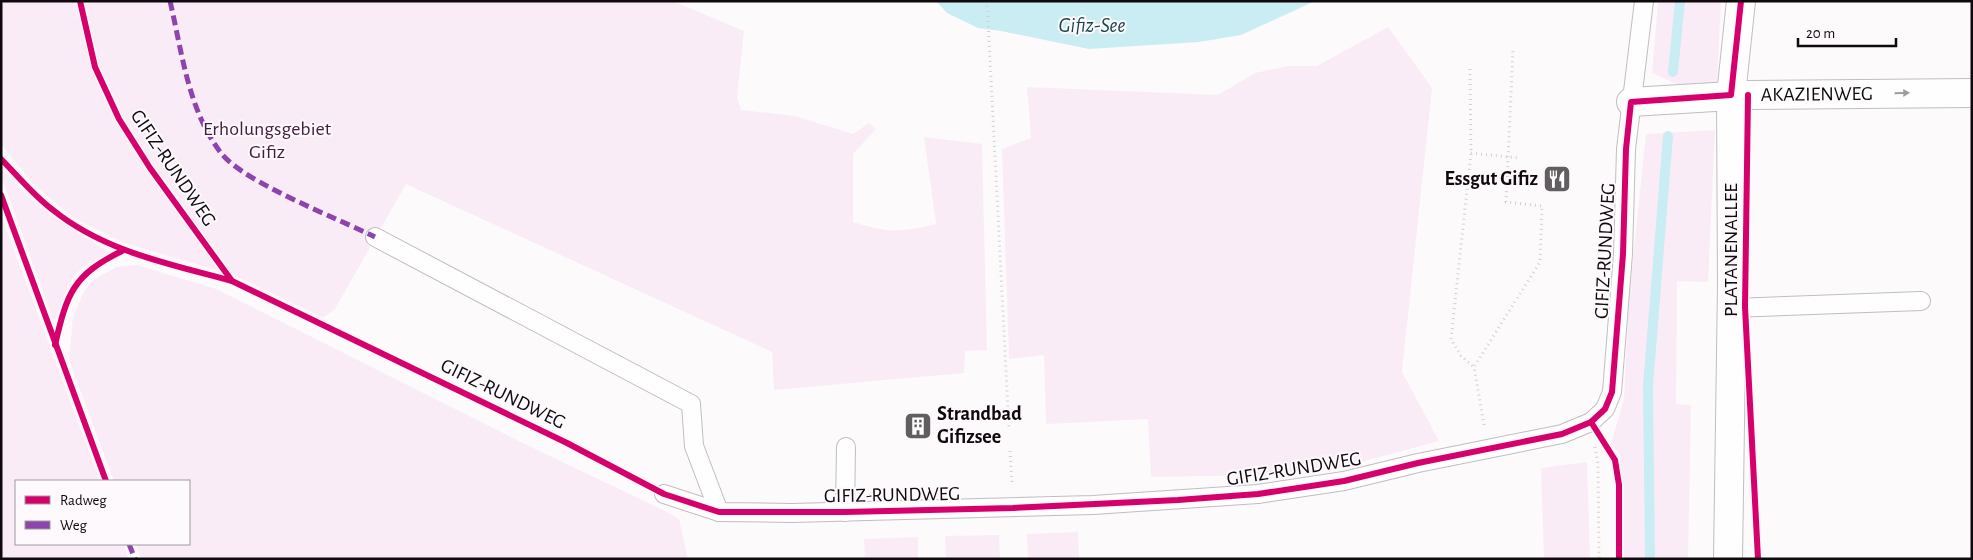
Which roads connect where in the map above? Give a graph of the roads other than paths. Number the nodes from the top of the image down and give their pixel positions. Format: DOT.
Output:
graph roads {
  1 [pos="1644,1"];
  2 [pos="1741,1"];
  3 [pos="1972,93"];
  4 [pos="1730,95"];
  5 [pos="1632,102"];
  6 [pos="375,237"];
  7 [pos="1921,301"];
  8 [pos="1732,308"];
  9 [pos="846,447"];
  10 [pos="664,494"];
  11 [pos="719,512"];
  12 [pos="845,512"];
  13 [pos="1728,559"];
  1 -- 5 [label="lane, GIFIZ-RUNDWEG"];
  2 -- 4 [label="street, PLATANENALLEE"];
  4 -- 3 [label="street, AKAZIENWEG, one-way"];
  4 -- 5 [label="street, AKAZIENWEG"];
  4 -- 8 [label="street, PLATANENALLEE"];
  5 -- 12 [label="lane, GIFIZ-RUNDWEG"];
  6 -- 11 [label="lane"];
  7 -- 8 [label="lane"];
  8 -- 13 [label="street, PLATANENALLEE"];
  9 -- 12 [label="lane"];
  10 -- 11 [label="lane, GIFIZ-RUNDWEG"];
  11 -- 12 [label="lane, GIFIZ-RUNDWEG"];
}
